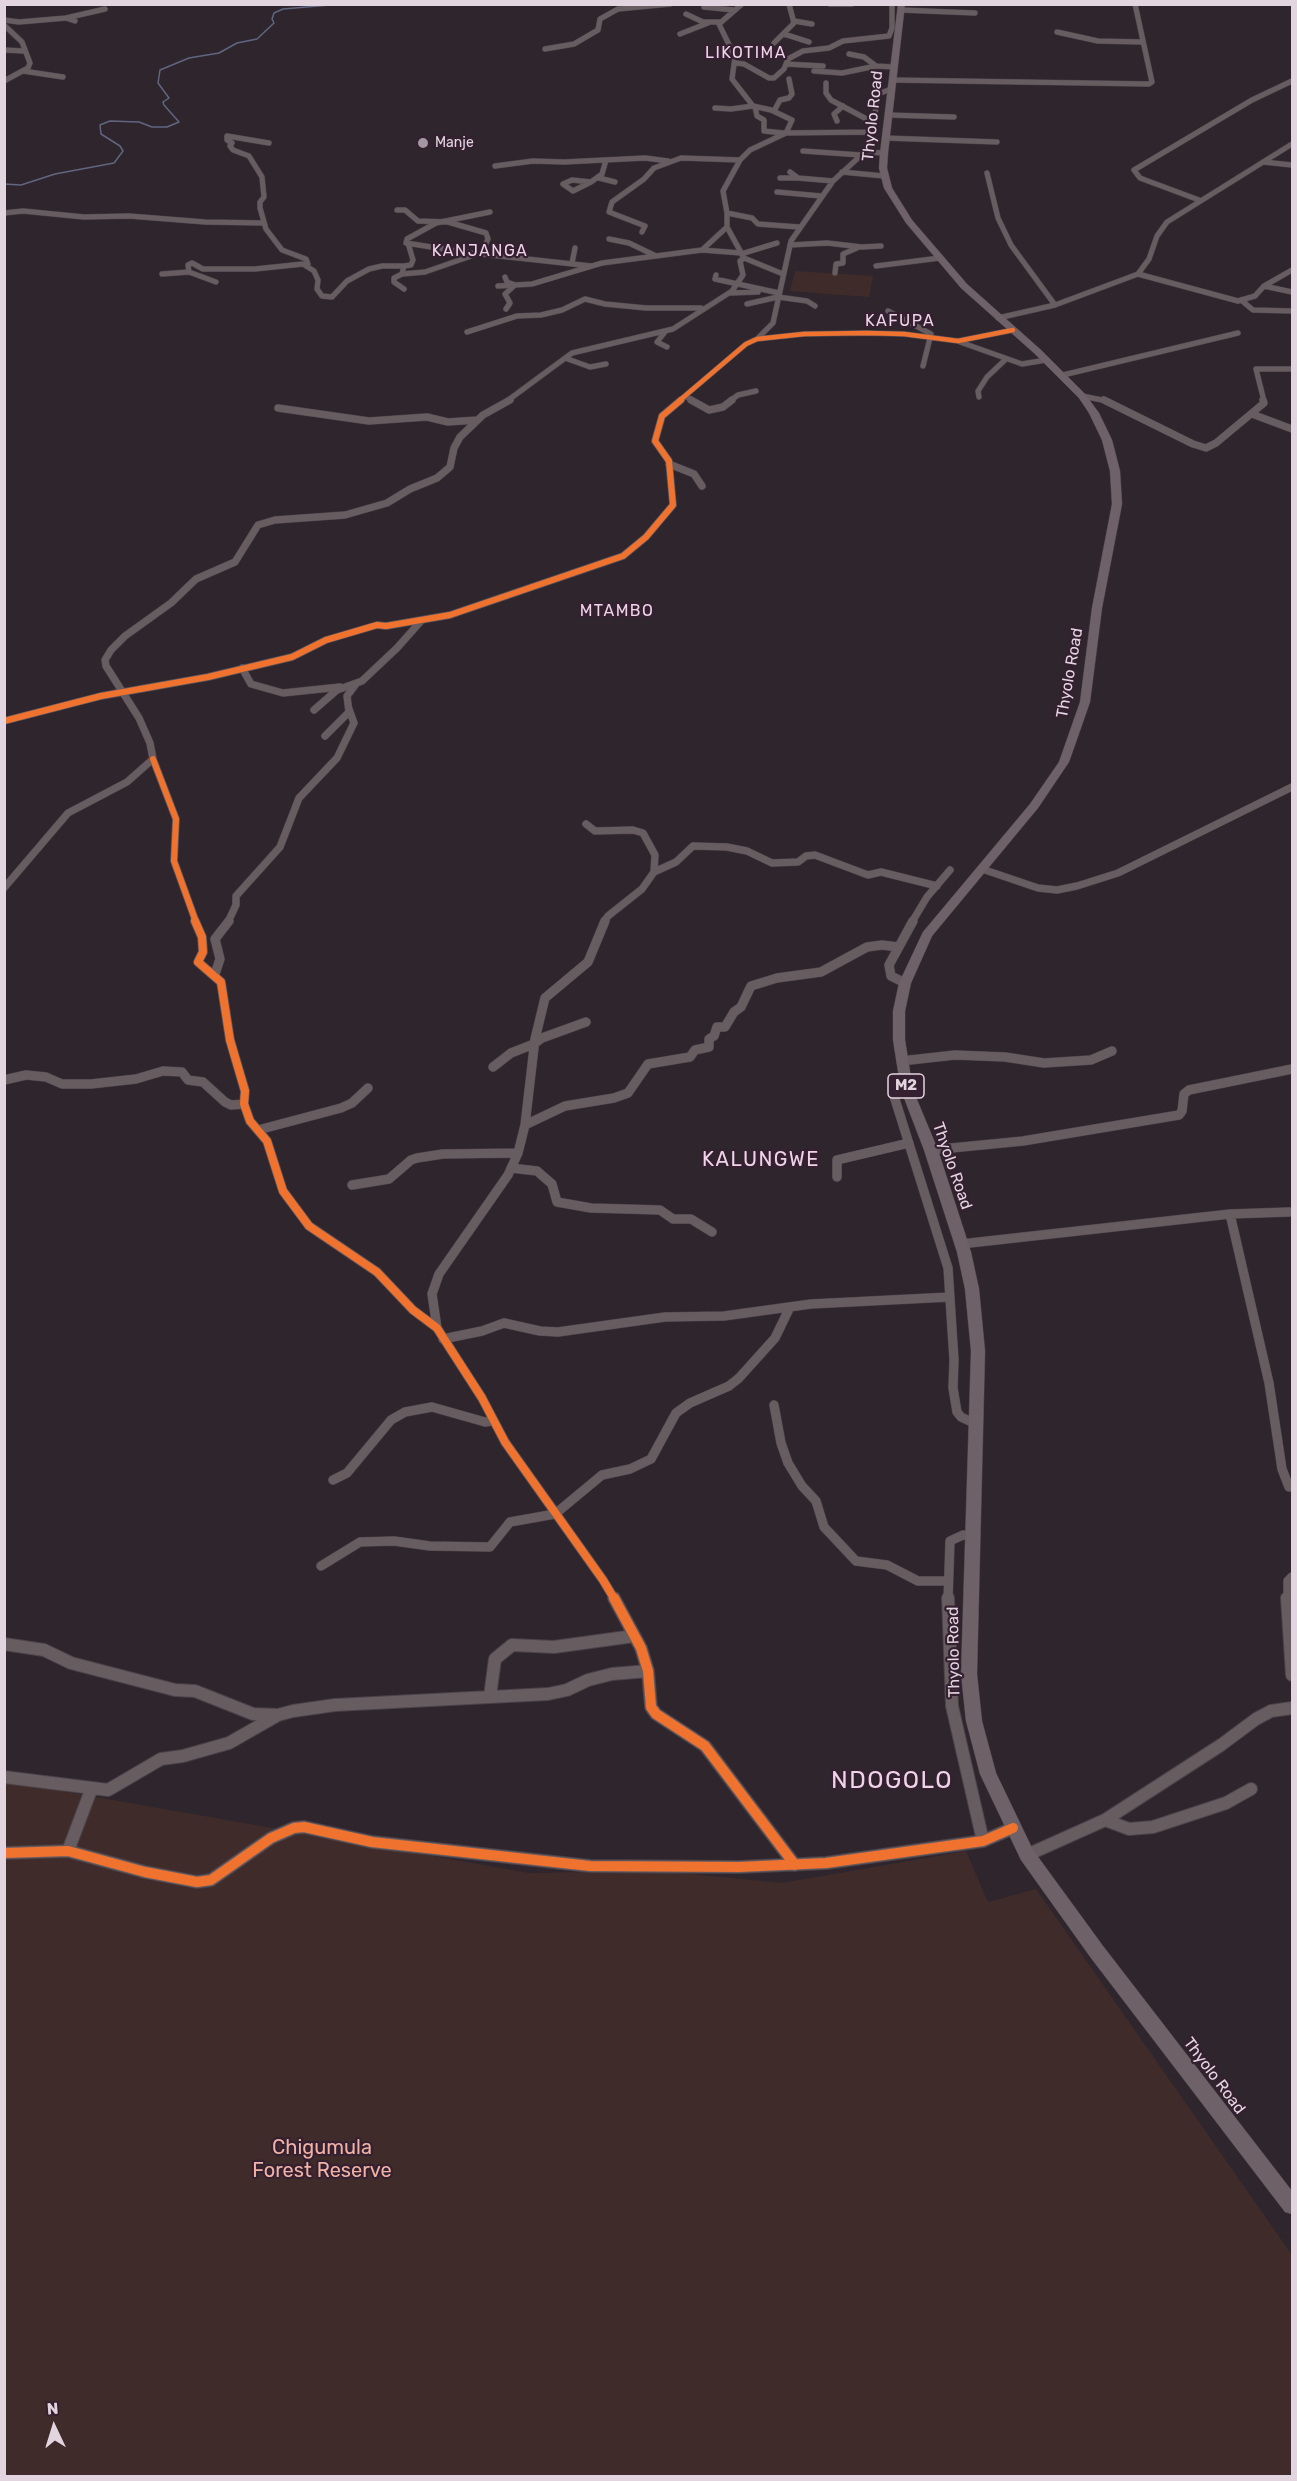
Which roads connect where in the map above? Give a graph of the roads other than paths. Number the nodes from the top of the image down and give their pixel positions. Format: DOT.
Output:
graph roads {
  1 [pos="670,4"];
  2 [pos="742,4"];
  3 [pos="789,4"];
  4 [pos="830,4"];
  5 [pos="852,4"];
  6 [pos="884,4"];
  7 [pos="1135,4"];
  8 [pos="664,5"];
  9 [pos="704,8"];
  10 [pos="897,8"];
  11 [pos="105,9"];
  12 [pos="734,10"];
  13 [pos="975,12"];
  14 [pos="686,14"];
  15 [pos="66,18"];
  16 [pos="4,20"];
  17 [pos="75,21"];
  18 [pos="794,21"];
  19 [pos="708,22"];
  20 [pos="720,22"];
  21 [pos="812,24"];
  22 [pos="4,26"];
  23 [pos="896,28"];
  24 [pos="1057,32"];
  25 [pos="680,34"];
  26 [pos="784,34"];
  27 [pos="809,42"];
  28 [pos="1143,42"];
  29 [pos="774,43"];
  30 [pos="545,49"];
  31 [pos="4,50"];
  32 [pos="24,51"];
  33 [pos="849,54"];
  34 [pos="736,63"];
  35 [pos="786,64"];
  36 [pos="824,66"];
  37 [pos="876,66"];
  38 [pos="23,71"];
  39 [pos="814,71"];
  40 [pos="63,77"];
  41 [pos="893,78"];
  42 [pos="789,79"];
  43 [pos="4,81"];
  44 [pos="1293,81"];
  45 [pos="826,82"];
  46 [pos="754,106"];
  47 [pos="843,106"];
  48 [pos="716,108"];
  49 [pos="774,111"];
  50 [pos="888,116"];
  51 [pos="954,117"];
  52 [pos="837,121"];
  53 [pos="874,123"];
  54 [pos="786,133"];
  55 [pos="880,135"];
  56 [pos="997,142"];
  57 [pos="269,143"];
  58 [pos="1293,144"];
  59 [pos="803,151"];
  60 [pos="884,153"];
  61 [pos="863,154"];
  62 [pos="606,160"];
  63 [pos="740,160"];
  64 [pos="668,161"];
  65 [pos="1263,162"];
  66 [pos="1293,165"];
  67 [pos="495,166"];
  68 [pos="790,172"];
  69 [pos="842,172"];
  70 [pos="987,172"];
  71 [pos="884,176"];
  72 [pos="599,178"];
  73 [pos="780,178"];
  74 [pos="798,178"];
  75 [pos="833,181"];
  76 [pos="591,182"];
  77 [pos="615,182"];
  78 [pos="777,192"];
  79 [pos="821,196"];
  80 [pos="1199,200"];
  81 [pos="397,210"];
  82 [pos="490,212"];
  83 [pos="4,213"];
  84 [pos="727,213"];
  85 [pos="418,220"];
  86 [pos="441,221"];
  87 [pos="264,223"];
  88 [pos="728,227"];
  89 [pos="799,227"];
  90 [pos="426,229"];
  91 [pos="642,232"];
  92 [pos="609,239"];
  93 [pos="408,243"];
  94 [pos="777,243"];
  95 [pos="790,245"];
  96 [pos="881,246"];
  97 [pos="860,247"];
  98 [pos="575,248"];
  99 [pos="702,250"];
  100 [pos="481,253"];
  101 [pos="742,255"];
  102 [pos="656,256"];
  103 [pos="940,258"];
  104 [pos="572,263"];
  105 [pos="306,266"];
  106 [pos="404,266"];
  107 [pos="591,266"];
  108 [pos="876,266"];
  109 [pos="1293,270"];
  110 [pos="189,272"];
  111 [pos="835,273"];
  112 [pos="162,274"];
  113 [pos="402,274"];
  114 [pos="783,274"];
  115 [pos="1138,274"];
  116 [pos="716,275"];
  117 [pos="506,277"];
  118 [pos="216,282"];
  119 [pos="737,284"];
  120 [pos="515,285"];
  121 [pos="498,286"];
  122 [pos="1264,286"];
  123 [pos="404,289"];
  124 [pos="770,292"];
  125 [pos="1293,292"];
  126 [pos="730,293"];
  127 [pos="778,295"];
  128 [pos="1241,300"];
  129 [pos="747,304"];
  130 [pos="1055,305"];
  131 [pos="815,306"];
  132 [pos="703,308"];
  133 [pos="506,309"];
  134 [pos="1293,311"];
  135 [pos="888,312"];
  136 [pos="998,318"];
  137 [pos="1013,330"];
  138 [pos="467,332"];
  139 [pos="665,332"];
  140 [pos="1238,333"];
  141 [pos="931,337"];
  142 [pos="757,339"];
  143 [pos="958,341"];
  144 [pos="667,347"];
  145 [pos="565,358"];
  146 [pos="1006,359"];
  147 [pos="1046,360"];
  148 [pos="606,364"];
  149 [pos="923,366"];
  150 [pos="1293,369"];
  151 [pos="1063,375"];
  152 [pos="756,391"];
  153 [pos="685,396"];
  154 [pos="1082,396"];
  155 [pos="979,397"];
  156 [pos="278,408"];
  157 [pos="1252,414"];
  158 [pos="477,420"];
  159 [pos="1293,429"];
  160 [pos="669,464"];
  161 [pos="702,486"];
  162 [pos="421,621"];
  163 [pos="242,668"];
  164 [pos="356,684"];
  165 [pos="343,687"];
  166 [pos="123,692"];
  167 [pos="349,709"];
  168 [pos="314,710"];
  169 [pos="4,721"];
  170 [pos="324,736"];
  171 [pos="153,759"];
  172 [pos="1293,787"];
  173 [pos="586,824"];
  174 [pos="982,869"];
  175 [pos="950,870"];
  176 [pos="654,872"];
  177 [pos="937,886"];
  178 [pos="4,888"];
  179 [pos="898,947"];
  180 [pos="215,974"];
  181 [pos="905,982"];
  182 [pos="586,1022"];
  183 [pos="534,1044"];
  184 [pos="1112,1051"];
  185 [pos="902,1061"];
  186 [pos="493,1067"];
  187 [pos="1293,1069"];
  188 [pos="4,1080"];
  189 [pos="368,1088"];
  190 [pos="907,1090"];
  191 [pos="244,1104"];
  192 [pos="525,1125"];
  193 [pos="258,1130"];
  194 [pos="909,1143"];
  195 [pos="931,1150"];
  196 [pos="518,1153"];
  197 [pos="511,1168"];
  198 [pos="837,1177"];
  199 [pos="352,1185"];
  200 [pos="1289,1212"];
  201 [pos="1230,1214"];
  202 [pos="712,1232"];
  203 [pos="961,1244"];
  204 [pos="950,1298"];
  205 [pos="790,1307"];
  206 [pos="436,1328"];
  207 [pos="443,1339"];
  208 [pos="774,1405"];
  209 [pos="492,1421"];
  210 [pos="976,1424"];
  211 [pos="333,1480"];
  212 [pos="1289,1487"];
  213 [pos="555,1514"];
  214 [pos="971,1536"];
  215 [pos="321,1566"];
  216 [pos="1293,1577"];
  217 [pos="948,1581"];
  218 [pos="634,1635"];
  219 [pos="4,1644"];
  220 [pos="648,1671"];
  221 [pos="1293,1675"];
  222 [pos="490,1696"];
  223 [pos="1293,1708"];
  224 [pos="278,1715"];
  225 [pos="4,1777"];
  226 [pos="1251,1789"];
  227 [pos="91,1790"];
  228 [pos="1105,1820"];
  229 [pos="1013,1828"];
  230 [pos="983,1840"];
  231 [pos="68,1851"];
  232 [pos="4,1853"];
  233 [pos="1027,1855"];
  234 [pos="795,1865"];
  235 [pos="1293,2205"];
  1 -- 8 [label="street"];
  2 -- 12 [label="street"];
  3 -- 18 [label="street"];
  4 -- 5 [label="street"];
  6 -- 10 [label="street"];
  7 -- 28 [label="street"];
  8 -- 30 [label="street"];
  9 -- 12 [label="street"];
  10 -- 13 [label="street"];
  10 -- 23 [label="highway, Thyolo Road / M2"];
  11 -- 15 [label="street"];
  12 -- 20 [label="street"];
  14 -- 19 [label="street"];
  15 -- 16 [label="street"];
  15 -- 17 [label="street"];
  18 -- 21 [label="street"];
  18 -- 26 [label="street"];
  19 -- 20 [label="street"];
  19 -- 25 [label="street"];
  20 -- 34 [label="street"];
  22 -- 32 [label="street"];
  23 -- 35 [label="street"];
  23 -- 41 [label="highway, Thyolo Road / M2"];
  24 -- 28 [label="street"];
  26 -- 27 [label="street"];
  26 -- 29 [label="street"];
  28 -- 41 [label="street"];
  31 -- 32 [label="street"];
  32 -- 38 [label="street"];
  33 -- 37 [label="street"];
  34 -- 35 [label="street"];
  34 -- 46 [label="street"];
  35 -- 36 [label="street"];
  37 -- 39 [label="street"];
  37 -- 41 [label="street"];
  38 -- 40 [label="street"];
  38 -- 43 [label="street"];
  41 -- 50 [label="highway, Thyolo Road / M2"];
  41 -- 53 [label="street"];
  42 -- 49 [label="street"];
  44 -- 80 [label="street"];
  45 -- 47 [label="street"];
  46 -- 48 [label="street"];
  46 -- 49 [label="street"];
  46 -- 54 [label="street"];
  47 -- 52 [label="street"];
  47 -- 53 [label="street"];
  49 -- 54 [label="street"];
  50 -- 51 [label="street"];
  50 -- 55 [label="highway, Thyolo Road / M2"];
  53 -- 55 [label="street"];
  54 -- 55 [label="street"];
  54 -- 63 [label="street"];
  55 -- 56 [label="street"];
  55 -- 60 [label="highway, Thyolo Road / M2"];
  55 -- 61 [label="street"];
  57 -- 87 [label="street"];
  58 -- 65 [label="street"];
  59 -- 61 [label="street"];
  60 -- 61 [label="street"];
  60 -- 71 [label="highway, Thyolo Road / M2"];
  61 -- 69 [label="street"];
  62 -- 64 [label="street"];
  62 -- 67 [label="street"];
  62 -- 72 [label="street"];
  63 -- 64 [label="street"];
  63 -- 84 [label="street"];
  64 -- 91 [label="street"];
  65 -- 66 [label="street"];
  65 -- 80 [label="street"];
  68 -- 74 [label="street"];
  69 -- 71 [label="street"];
  69 -- 75 [label="street"];
  70 -- 130 [label="street"];
  71 -- 103 [label="highway, Thyolo Road / M2"];
  72 -- 76 [label="street"];
  72 -- 77 [label="street"];
  73 -- 74 [label="street"];
  74 -- 75 [label="street"];
  75 -- 79 [label="street"];
  78 -- 79 [label="street"];
  79 -- 89 [label="street"];
  80 -- 115 [label="street"];
  81 -- 85 [label="street"];
  82 -- 86 [label="street"];
  83 -- 87 [label="street"];
  84 -- 88 [label="street"];
  84 -- 89 [label="street"];
  85 -- 86 [label="street"];
  85 -- 90 [label="street"];
  86 -- 90 [label="street"];
  86 -- 100 [label="street"];
  87 -- 105 [label="street"];
  88 -- 99 [label="street"];
  88 -- 101 [label="street"];
  89 -- 95 [label="street"];
  90 -- 93 [label="street"];
  92 -- 102 [label="street"];
  93 -- 100 [label="street"];
  93 -- 106 [label="street"];
  94 -- 101 [label="street"];
  95 -- 97 [label="street"];
  95 -- 114 [label="street"];
  96 -- 97 [label="street"];
  97 -- 111 [label="street"];
  98 -- 104 [label="street"];
  99 -- 101 [label="street"];
  99 -- 102 [label="street"];
  100 -- 104 [label="street"];
  100 -- 113 [label="street"];
  101 -- 114 [label="street"];
  101 -- 119 [label="street"];
  102 -- 107 [label="street"];
  103 -- 108 [label="street"];
  103 -- 136 [label="highway, Thyolo Road / M2"];
  104 -- 107 [label="street"];
  105 -- 106 [label="street"];
  105 -- 110 [label="street"];
  106 -- 113 [label="street"];
  107 -- 120 [label="street"];
  109 -- 122 [label="street"];
  110 -- 112 [label="street"];
  110 -- 118 [label="street"];
  113 -- 123 [label="street"];
  114 -- 127 [label="street"];
  115 -- 128 [label="street"];
  115 -- 130 [label="street"];
  116 -- 119 [label="street"];
  117 -- 120 [label="street"];
  119 -- 124 [label="street"];
  119 -- 126 [label="street"];
  120 -- 121 [label="street"];
  120 -- 133 [label="street"];
  122 -- 125 [label="street"];
  122 -- 128 [label="street"];
  124 -- 126 [label="street"];
  124 -- 127 [label="street"];
  126 -- 132 [label="street"];
  127 -- 129 [label="street"];
  127 -- 131 [label="street"];
  127 -- 142 [label="street"];
  128 -- 134 [label="street"];
  130 -- 136 [label="street"];
  132 -- 138 [label="street"];
  132 -- 139 [label="street"];
  135 -- 141 [label="street"];
  136 -- 137 [label="highway, Thyolo Road / M2"];
  137 -- 143 [label="street"];
  137 -- 147 [label="highway, Thyolo Road / M2"];
  139 -- 144 [label="street"];
  139 -- 145 [label="street"];
  140 -- 151 [label="street"];
  141 -- 142 [label="street"];
  141 -- 143 [label="street"];
  141 -- 149 [label="street"];
  142 -- 153 [label="street"];
  143 -- 146 [label="street"];
  145 -- 148 [label="street"];
  145 -- 158 [label="street"];
  146 -- 147 [label="street"];
  146 -- 155 [label="street"];
  147 -- 151 [label="highway, Thyolo Road / M2"];
  150 -- 157 [label="street"];
  151 -- 154 [label="highway, Thyolo Road / M2"];
  152 -- 153 [label="street"];
  153 -- 160 [label="street"];
  154 -- 157 [label="street"];
  154 -- 174 [label="highway, Thyolo Road / M2"];
  156 -- 158 [label="street"];
  157 -- 159 [label="street"];
  158 -- 166 [label="street"];
  160 -- 161 [label="street"];
  160 -- 162 [label="street"];
  162 -- 163 [label="street"];
  162 -- 164 [label="street"];
  163 -- 165 [label="street"];
  163 -- 166 [label="street"];
  164 -- 165 [label="street"];
  164 -- 167 [label="street"];
  165 -- 168 [label="street"];
  166 -- 169 [label="street"];
  166 -- 171 [label="street"];
  167 -- 170 [label="street"];
  167 -- 180 [label="street"];
  171 -- 178 [label="street"];
  171 -- 180 [label="street"];
  172 -- 174 [label="street"];
  173 -- 176 [label="street"];
  174 -- 181 [label="highway, Thyolo Road / M2"];
  175 -- 177 [label="street"];
  176 -- 177 [label="street"];
  176 -- 183 [label="street"];
  177 -- 179 [label="street"];
  179 -- 181 [label="street"];
  179 -- 192 [label="street"];
  180 -- 191 [label="street"];
  181 -- 185 [label="highway, Thyolo Road / M2"];
  182 -- 183 [label="street"];
  183 -- 186 [label="street"];
  183 -- 192 [label="street"];
  184 -- 185 [label="street"];
  185 -- 190 [label="highway, Thyolo Road / M2"];
  187 -- 195 [label="street"];
  188 -- 191 [label="street"];
  189 -- 193 [label="street"];
  190 -- 194 [label="street"];
  190 -- 195 [label="highway, Thyolo Road / M2"];
  191 -- 193 [label="street"];
  192 -- 196 [label="street"];
  193 -- 206 [label="street"];
  194 -- 198 [label="street"];
  194 -- 204 [label="street"];
  195 -- 203 [label="highway, Thyolo Road / M2"];
  196 -- 197 [label="street"];
  196 -- 199 [label="street"];
  197 -- 202 [label="street"];
  197 -- 206 [label="street"];
  200 -- 201 [label="street"];
  201 -- 203 [label="street"];
  201 -- 212 [label="street"];
  203 -- 210 [label="highway, Thyolo Road / M2"];
  204 -- 205 [label="street"];
  204 -- 210 [label="street"];
  205 -- 207 [label="street"];
  205 -- 213 [label="street"];
  206 -- 207 [label="street"];
  207 -- 209 [label="street"];
  208 -- 217 [label="street"];
  209 -- 211 [label="street"];
  209 -- 213 [label="street"];
  210 -- 214 [label="highway, Thyolo Road / M2"];
  213 -- 215 [label="street"];
  213 -- 218 [label="street"];
  214 -- 217 [label="street"];
  214 -- 229 [label="highway, Thyolo Road / M2"];
  216 -- 221 [label="street"];
  217 -- 230 [label="street"];
  218 -- 220 [label="street"];
  218 -- 222 [label="street"];
  219 -- 224 [label="street"];
  220 -- 222 [label="street"];
  220 -- 234 [label="street"];
  222 -- 224 [label="street"];
  223 -- 228 [label="street"];
  224 -- 227 [label="street"];
  225 -- 227 [label="street"];
  226 -- 228 [label="street"];
  227 -- 231 [label="street"];
  228 -- 233 [label="street"];
  229 -- 230 [label="street"];
  229 -- 233 [label="highway, Thyolo Road / M2"];
  230 -- 234 [label="street"];
  231 -- 232 [label="street"];
  231 -- 234 [label="street"];
  233 -- 235 [label="highway, Thyolo Road / M2"];
}
